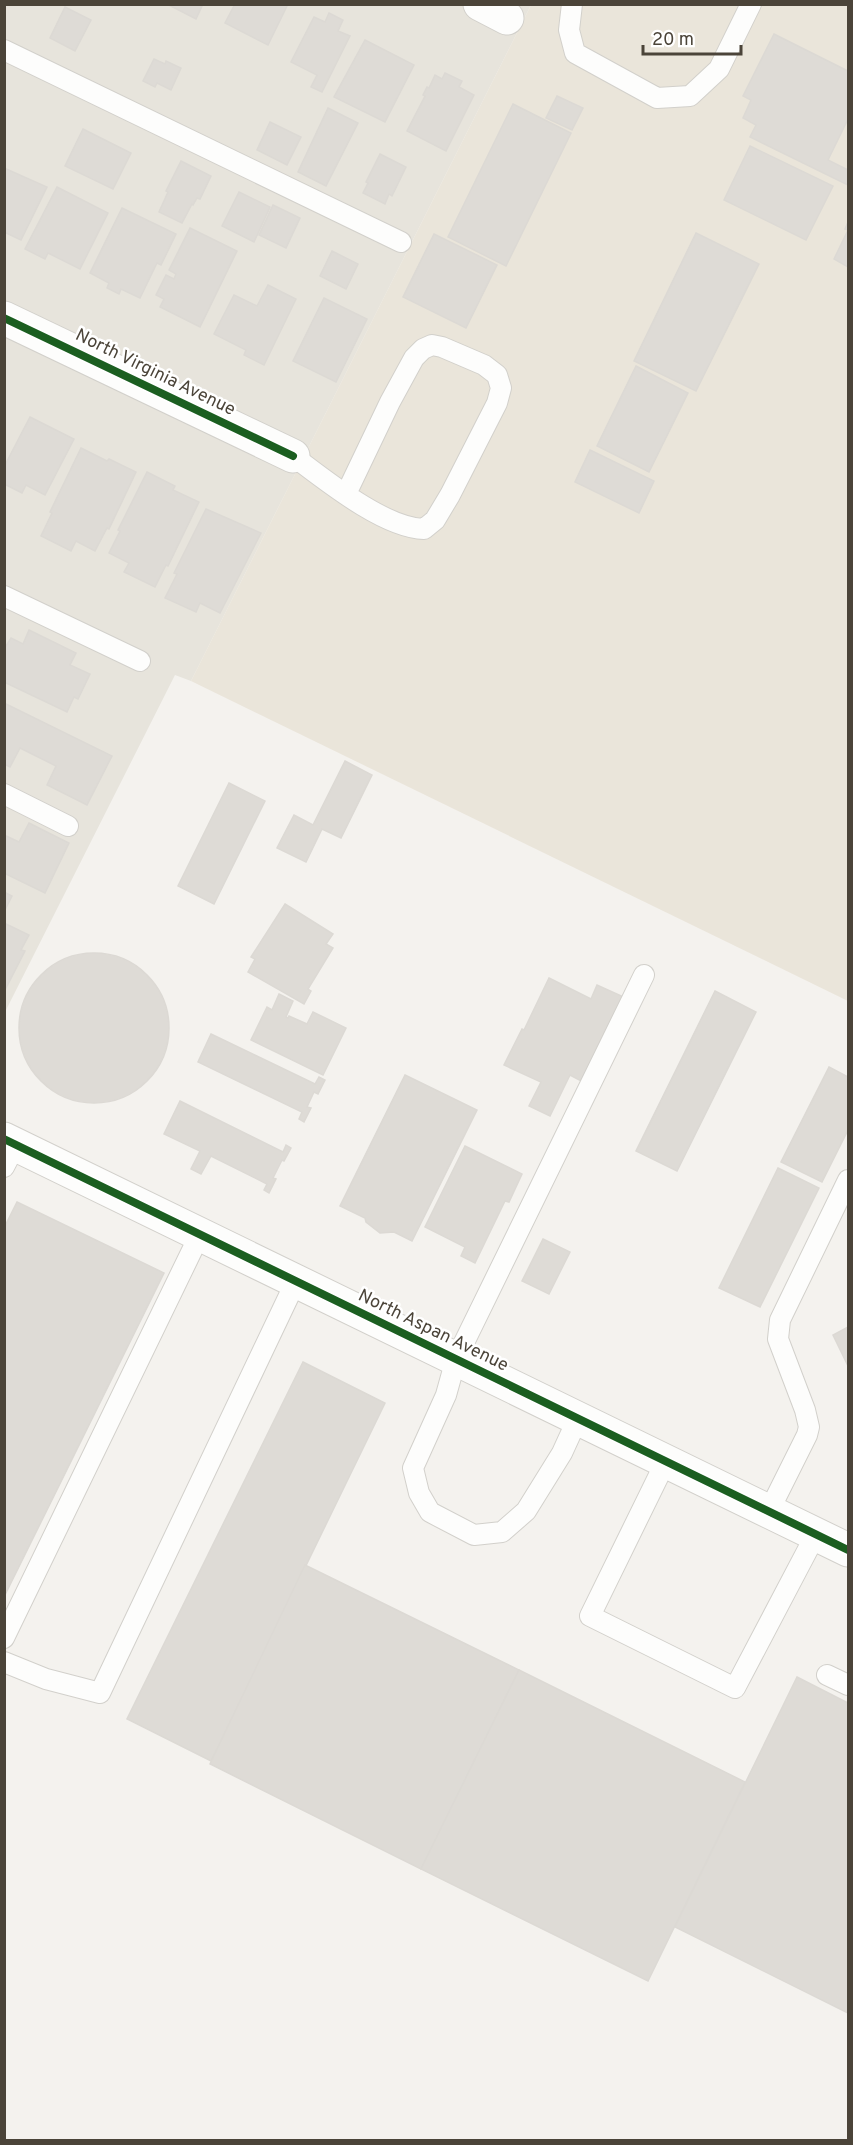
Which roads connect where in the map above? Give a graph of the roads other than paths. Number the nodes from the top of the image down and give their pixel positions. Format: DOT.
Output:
graph roads {
  1 [pos="572,4"];
  2 [pos="751,4"];
  3 [pos="4,50"];
  4 [pos="401,242"];
  5 [pos="4,318"];
  6 [pos="293,456"];
  7 [pos="346,494"];
  8 [pos="4,596"];
  9 [pos="140,662"];
  10 [pos="4,794"];
  11 [pos="68,826"];
  12 [pos="644,975"];
  13 [pos="8,1150"];
  14 [pos="849,1180"];
  15 [pos="200,1234"];
  16 [pos="296,1281"];
  17 [pos="456,1359"];
  18 [pos="578,1418"];
  19 [pos="666,1461"];
  20 [pos="769,1511"];
  21 [pos="816,1534"];
  22 [pos="849,1550"];
  23 [pos="4,1638"];
  24 [pos="4,1662"];
  25 [pos="827,1674"];
  26 [pos="849,1685"];
  1 -- 2 [label="lane"];
  3 -- 4 [label="lane"];
  5 -- 6 [label="street, North Virginia Avenue"];
  6 -- 7 [label="lane"];
  7 -- 7 [label="lane"];
  8 -- 9 [label="lane"];
  10 -- 11 [label="lane"];
  12 -- 17 [label="lane"];
  13 -- 15 [label="street, North Aspan Avenue"];
  14 -- 20 [label="lane"];
  15 -- 16 [label="street, North Aspan Avenue"];
  15 -- 23 [label="lane"];
  16 -- 17 [label="street, North Aspan Avenue"];
  16 -- 24 [label="lane"];
  17 -- 18 [label="street, North Aspan Avenue"];
  17 -- 18 [label="lane"];
  18 -- 19 [label="street, North Aspan Avenue"];
  19 -- 20 [label="street, North Aspan Avenue"];
  19 -- 21 [label="lane"];
  20 -- 21 [label="street, North Aspan Avenue"];
  21 -- 22 [label="street, North Aspan Avenue"];
  25 -- 26 [label="lane"];
}
